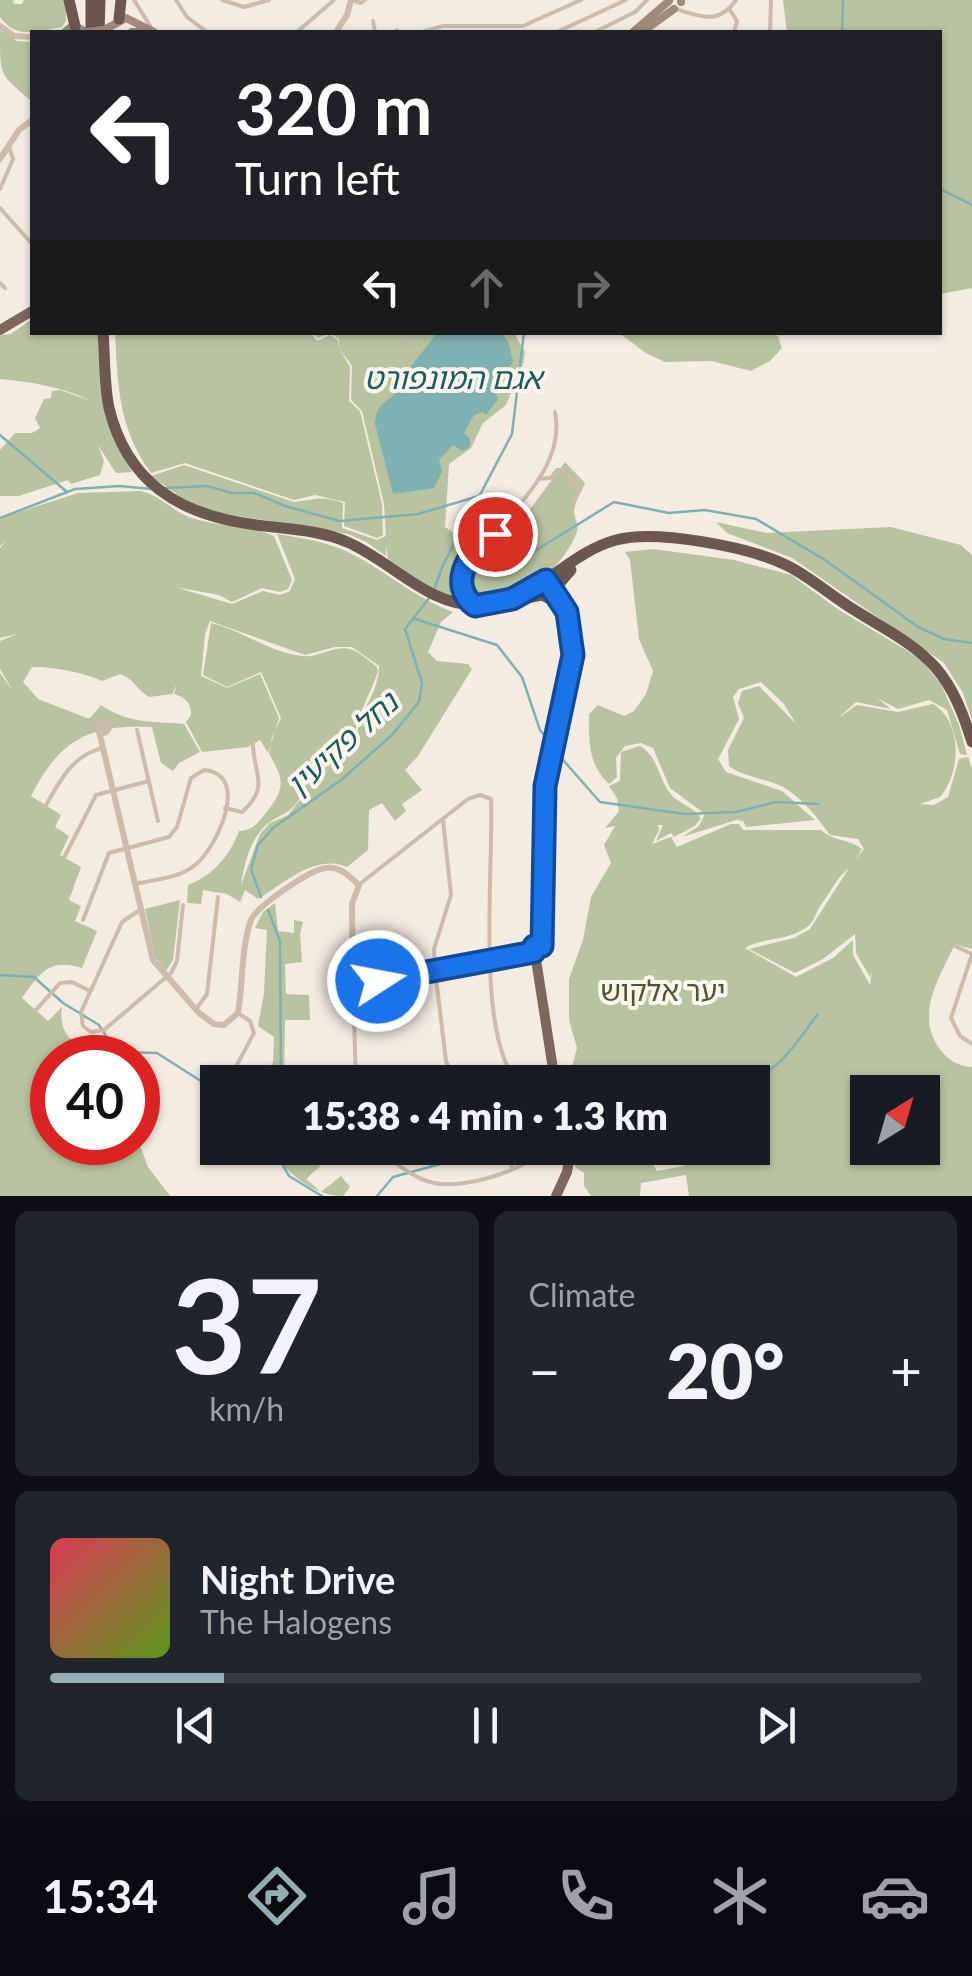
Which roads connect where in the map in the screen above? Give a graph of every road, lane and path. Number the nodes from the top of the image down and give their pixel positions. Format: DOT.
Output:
graph roads {
  1 [pos="91,0"];
  2 [pos="100,0"];
  3 [pos="123,0"];
  4 [pos="134,0"];
  5 [pos="176,0"];
  6 [pos="222,0"];
  7 [pos="269,0"];
  8 [pos="334,0"];
  9 [pos="352,0"];
  10 [pos="366,0"];
  11 [pos="580,0"];
  12 [pos="626,0"];
  13 [pos="647,0"];
  14 [pos="736,0"];
  15 [pos="771,0"];
  16 [pos="676,3"];
  17 [pos="730,9"];
  18 [pos="373,20"];
  19 [pos="0,26"];
  20 [pos="101,27"];
  21 [pos="133,30"];
  22 [pos="204,30"];
  23 [pos="299,30"];
  24 [pos="337,30"];
  25 [pos="375,30"];
  26 [pos="429,30"];
  27 [pos="500,30"];
  28 [pos="569,30"];
  29 [pos="599,30"];
  30 [pos="636,30"];
  31 [pos="644,30"];
  32 [pos="734,30"];
  33 [pos="770,30"];
  34 [pos="30,37"];
  35 [pos="30,122"];
  36 [pos="8,145"];
  37 [pos="0,159"];
  38 [pos="0,189"];
  39 [pos="0,208"];
  40 [pos="30,242"];
  41 [pos="0,283"];
  42 [pos="6,288"];
  43 [pos="30,313"];
  44 [pos="0,330"];
  45 [pos="106,335"];
  46 [pos="405,335"];
  47 [pos="409,342"];
  48 [pos="555,412"];
  49 [pos="539,479"];
  50 [pos="572,503"];
  51 [pos="714,545"];
  52 [pos="571,570"];
  53 [pos="548,583"];
  54 [pos="526,598"];
  55 [pos="462,599"];
  56 [pos="560,602"];
  57 [pos="138,730"];
  58 [pos="103,732"];
  59 [pos="972,742"];
  60 [pos="254,744"];
  61 [pos="102,745"];
  62 [pos="149,781"];
  63 [pos="112,790"];
  64 [pos="225,808"];
  65 [pos="44,809"];
  66 [pos="442,820"];
  67 [pos="158,821"];
  68 [pos="126,846"];
  69 [pos="66,856"];
  70 [pos="134,884"];
  71 [pos="359,885"];
  72 [pos="218,897"];
  73 [pos="183,905"];
  74 [pos="140,910"];
  75 [pos="82,920"];
  76 [pos="955,946"];
  77 [pos="535,950"];
  78 [pos="492,959"];
  79 [pos="434,970"];
  80 [pos="167,978"];
  81 [pos="353,986"];
  82 [pos="91,991"];
  83 [pos="196,1010"];
  84 [pos="35,1011"];
  85 [pos="238,1013"];
  86 [pos="972,1044"];
  87 [pos="237,1065"];
  88 [pos="355,1065"];
  89 [pos="448,1065"];
  90 [pos="507,1065"];
  91 [pos="554,1065"];
  92 [pos="398,1165"];
  93 [pos="510,1165"];
  94 [pos="520,1165"];
  95 [pos="568,1165"];
  96 [pos="512,1169"];
  97 [pos="557,1196"];
  1 -- 20 [label="highway"];
  2 -- 20 [label="highway"];
  3 -- 20 [label="highway"];
  4 -- 20 [label="street"];
  5 -- 22 [label="street"];
  6 -- 7 [label="street"];
  8 -- 23 [label="street"];
  9 -- 10 [label="street"];
  9 -- 24 [label="street"];
  11 -- 27 [label="street"];
  12 -- 28 [label="street"];
  13 -- 29 [label="street"];
  14 -- 17 [label="street"];
  15 -- 33 [label="street"];
  16 -- 17 [label="street"];
  16 -- 30 [label="main road"];
  16 -- 31 [label="main road"];
  17 -- 32 [label="street"];
  18 -- 25 [label="street"];
  19 -- 34 [label="street"];
  20 -- 21 [label="main road"];
  26 -- 27 [label="street"];
  35 -- 36 [label="street"];
  36 -- 37 [label="street"];
  36 -- 38 [label="street"];
  39 -- 40 [label="street"];
  41 -- 42 [label="street"];
  43 -- 44 [label="main road"];
  45 -- 55 [label="highway"];
  46 -- 47 [label="street"];
  48 -- 49 [label="street"];
  49 -- 50 [label="street"];
  49 -- 55 [label="street"];
  51 -- 52 [label="highway"];
  51 -- 53 [label="highway"];
  51 -- 59 [label="highway"];
  52 -- 53 [label="highway"];
  52 -- 56 [label="highway"];
  53 -- 54 [label="highway"];
  53 -- 55 [label="highway"];
  53 -- 56 [label="main road"];
  54 -- 55 [label="highway"];
  54 -- 56 [label="highway"];
  56 -- 77 [label="main road"];
  57 -- 62 [label="street"];
  58 -- 61 [label="street"];
  60 -- 64 [label="street"];
  61 -- 63 [label="street"];
  61 -- 65 [label="street"];
  62 -- 63 [label="street"];
  62 -- 67 [label="street"];
  63 -- 68 [label="street"];
  63 -- 69 [label="street"];
  64 -- 68 [label="street"];
  64 -- 70 [label="street"];
  66 -- 71 [label="street"];
  66 -- 78 [label="street"];
  66 -- 79 [label="street"];
  68 -- 70 [label="street"];
  68 -- 75 [label="street"];
  70 -- 74 [label="street"];
  71 -- 81 [label="street"];
  71 -- 85 [label="street"];
  72 -- 83 [label="street"];
  73 -- 80 [label="street"];
  74 -- 80 [label="street"];
  74 -- 82 [label="street"];
  76 -- 86 [label="street"];
  77 -- 78 [label="street"];
  77 -- 91 [label="main road"];
  78 -- 79 [label="street"];
  78 -- 90 [label="street"];
  79 -- 81 [label="street"];
  79 -- 89 [label="street"];
  80 -- 82 [label="street"];
  80 -- 83 [label="street"];
  81 -- 88 [label="street"];
  82 -- 84 [label="street"];
  83 -- 85 [label="street"];
  85 -- 87 [label="street"];
  92 -- 96 [label="street"];
  93 -- 96 [label="street"];
  94 -- 96 [label="street"];
  95 -- 97 [label="main road"];
}
